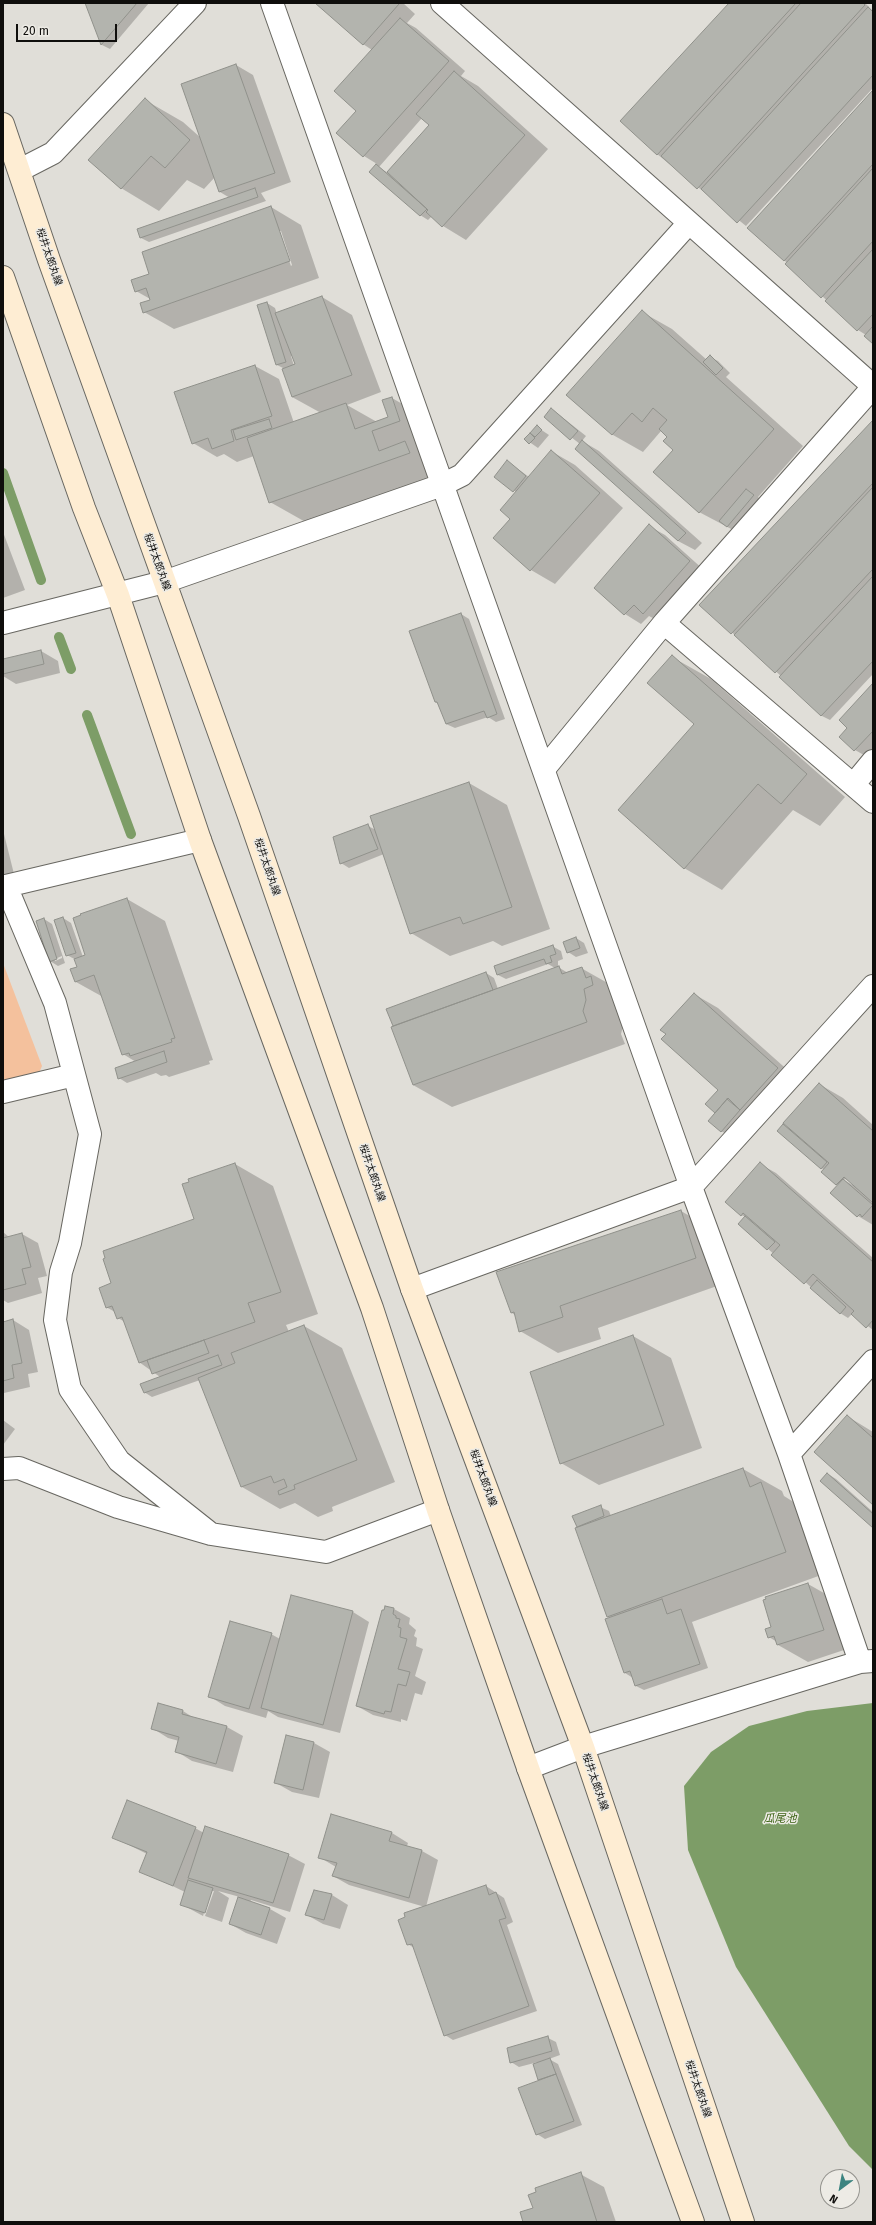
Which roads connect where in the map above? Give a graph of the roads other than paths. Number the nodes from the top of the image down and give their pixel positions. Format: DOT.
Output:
graph roads {
  1 [pos="195,3"];
  2 [pos="272,3"];
  3 [pos="442,3"];
  4 [pos="3,124"];
  5 [pos="20,170"];
  6 [pos="688,224"];
  7 [pos="3,277"];
  8 [pos="873,386"];
  9 [pos="442,485"];
  10 [pos="164,582"];
  11 [pos="118,595"];
  12 [pos="664,622"];
  13 [pos="3,623"];
  14 [pos="873,761"];
  15 [pos="544,769"];
  16 [pos="854,784"];
  17 [pos="873,802"];
  18 [pos="200,840"];
  19 [pos="4,887"];
  20 [pos="873,986"];
  21 [pos="74,1075"];
  22 [pos="3,1092"];
  23 [pos="691,1187"];
  24 [pos="412,1289"];
  25 [pos="873,1361"];
  26 [pos="789,1454"];
  27 [pos="3,1469"];
  28 [pos="438,1510"];
  29 [pos="210,1534"];
  30 [pos="866,1662"];
  31 [pos="583,1747"];
  32 [pos="528,1768"];
  33 [pos="693,2222"];
  34 [pos="743,2222"];
  1 -- 5 [label="street"];
  2 -- 9 [label="street"];
  3 -- 6 [label="street"];
  4 -- 5 [label="main road, 桜井太郎丸線"];
  5 -- 10 [label="main road, 桜井太郎丸線"];
  6 -- 8 [label="street"];
  6 -- 9 [label="street"];
  7 -- 11 [label="main road"];
  8 -- 12 [label="street"];
  9 -- 10 [label="street"];
  9 -- 15 [label="street"];
  10 -- 11 [label="street"];
  10 -- 24 [label="main road, 桜井太郎丸線"];
  11 -- 13 [label="street"];
  11 -- 18 [label="main road"];
  12 -- 15 [label="street"];
  12 -- 16 [label="street"];
  14 -- 16 [label="street"];
  15 -- 23 [label="street"];
  16 -- 17 [label="street"];
  18 -- 19 [label="street"];
  18 -- 28 [label="main road"];
  19 -- 21 [label="street"];
  20 -- 23 [label="street"];
  21 -- 22 [label="street"];
  21 -- 29 [label="street"];
  23 -- 24 [label="street"];
  23 -- 26 [label="street"];
  24 -- 31 [label="main road, 桜井太郎丸線"];
  25 -- 26 [label="street"];
  26 -- 30 [label="street"];
  27 -- 29 [label="street"];
  28 -- 29 [label="street"];
  28 -- 32 [label="main road"];
  30 -- 31 [label="street"];
  31 -- 32 [label="street"];
  31 -- 34 [label="main road, 桜井太郎丸線"];
  32 -- 33 [label="main road"];
}
